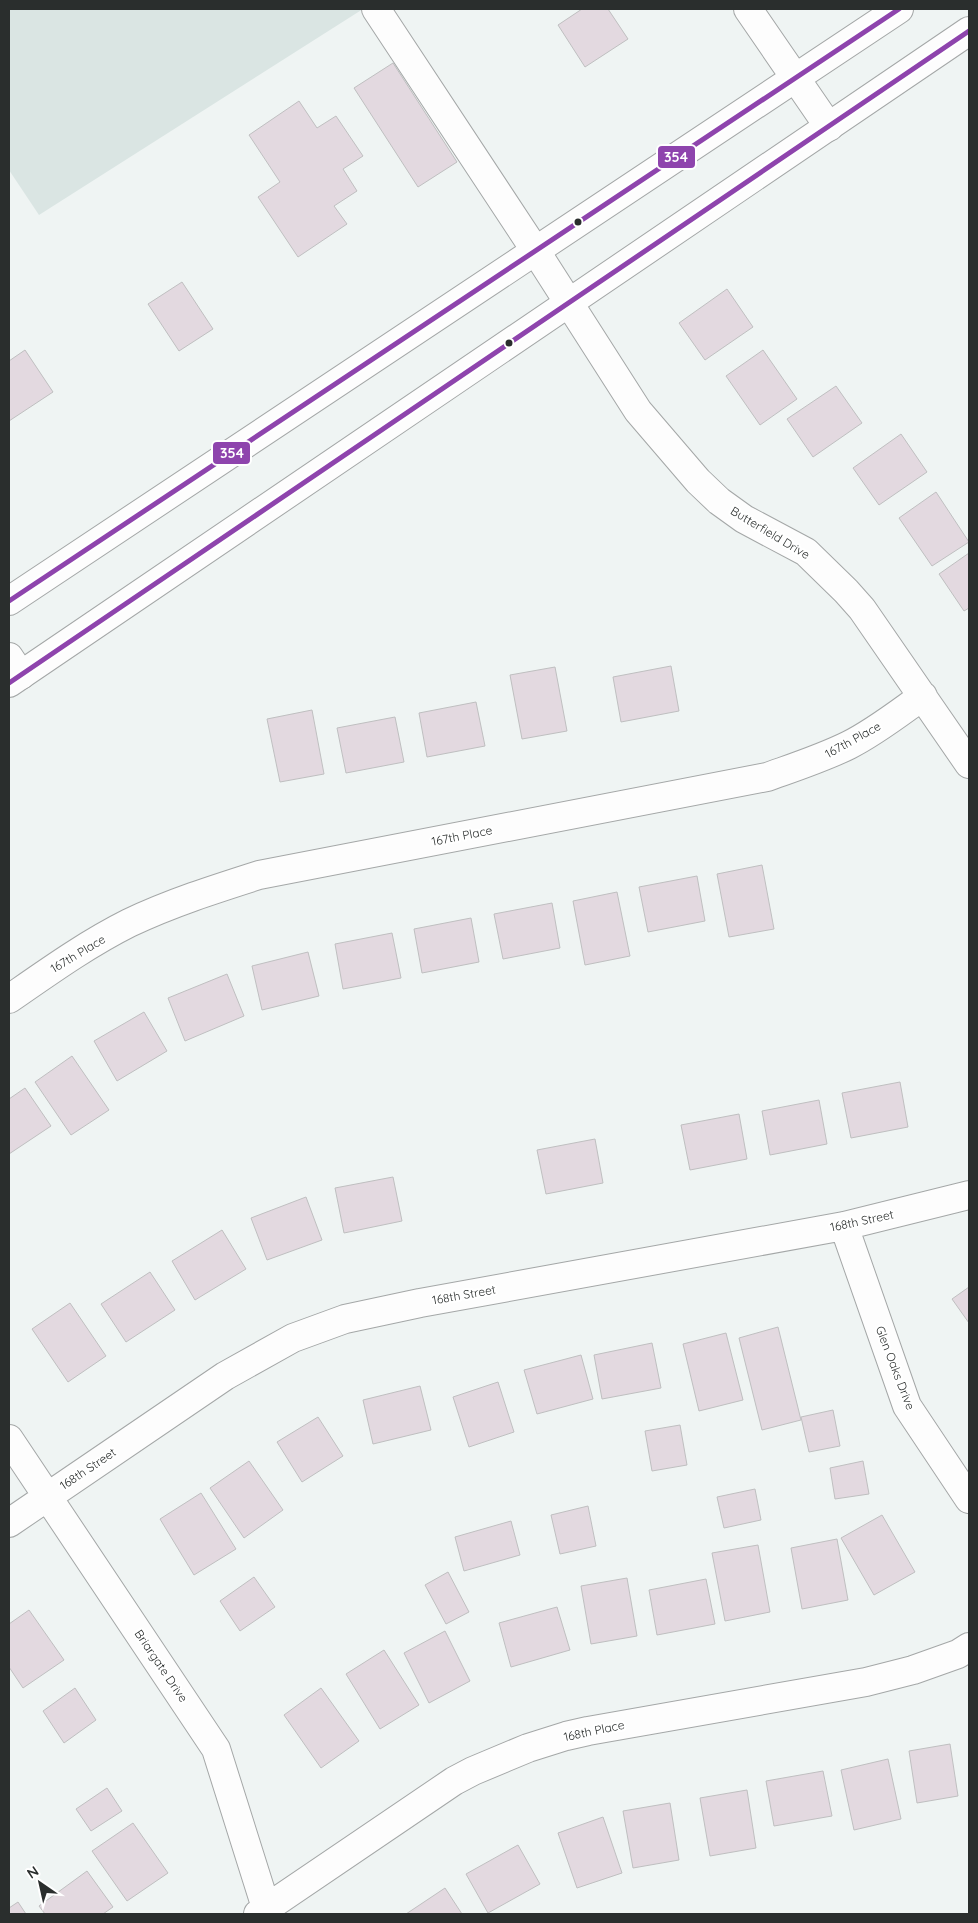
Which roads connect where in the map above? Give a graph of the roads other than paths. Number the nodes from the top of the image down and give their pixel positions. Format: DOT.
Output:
graph roads {
  1 [pos="376,9"];
  2 [pos="748,9"];
  3 [pos="899,9"];
  4 [pos="969,31"];
  5 [pos="796,79"];
  6 [pos="829,127"];
  7 [pos="535,250"];
  8 [pos="569,304"];
  9 [pos="9,601"];
  10 [pos="13,672"];
  11 [pos="923,696"];
  12 [pos="969,764"];
  13 [pos="9,999"];
  14 [pos="969,1195"];
  15 [pos="844,1226"];
  16 [pos="9,1439"];
  17 [pos="47,1497"];
  18 [pos="969,1499"];
  19 [pos="9,1523"];
  20 [pos="969,1647"];
  21 [pos="264,1912"];
  1 -- 7 [label="street, Butterfield Drive"];
  2 -- 5 [label="street"];
  3 -- 5 [label="street"];
  4 -- 6 [label="street"];
  5 -- 6 [label="street"];
  5 -- 7 [label="street"];
  6 -- 8 [label="street"];
  7 -- 8 [label="street, Butterfield Drive"];
  7 -- 9 [label="street"];
  8 -- 10 [label="street"];
  8 -- 11 [label="street, Butterfield Drive"];
  11 -- 12 [label="street, Butterfield Drive"];
  11 -- 13 [label="street, 167th Place"];
  14 -- 15 [label="street, 168th Street"];
  15 -- 17 [label="street, 168th Street"];
  15 -- 18 [label="street, Glen Oaks Drive"];
  16 -- 17 [label="street, Briargate Drive"];
  17 -- 19 [label="street, 168th Street"];
  17 -- 21 [label="street, Briargate Drive"];
  20 -- 21 [label="street, 168th Place"];
}
